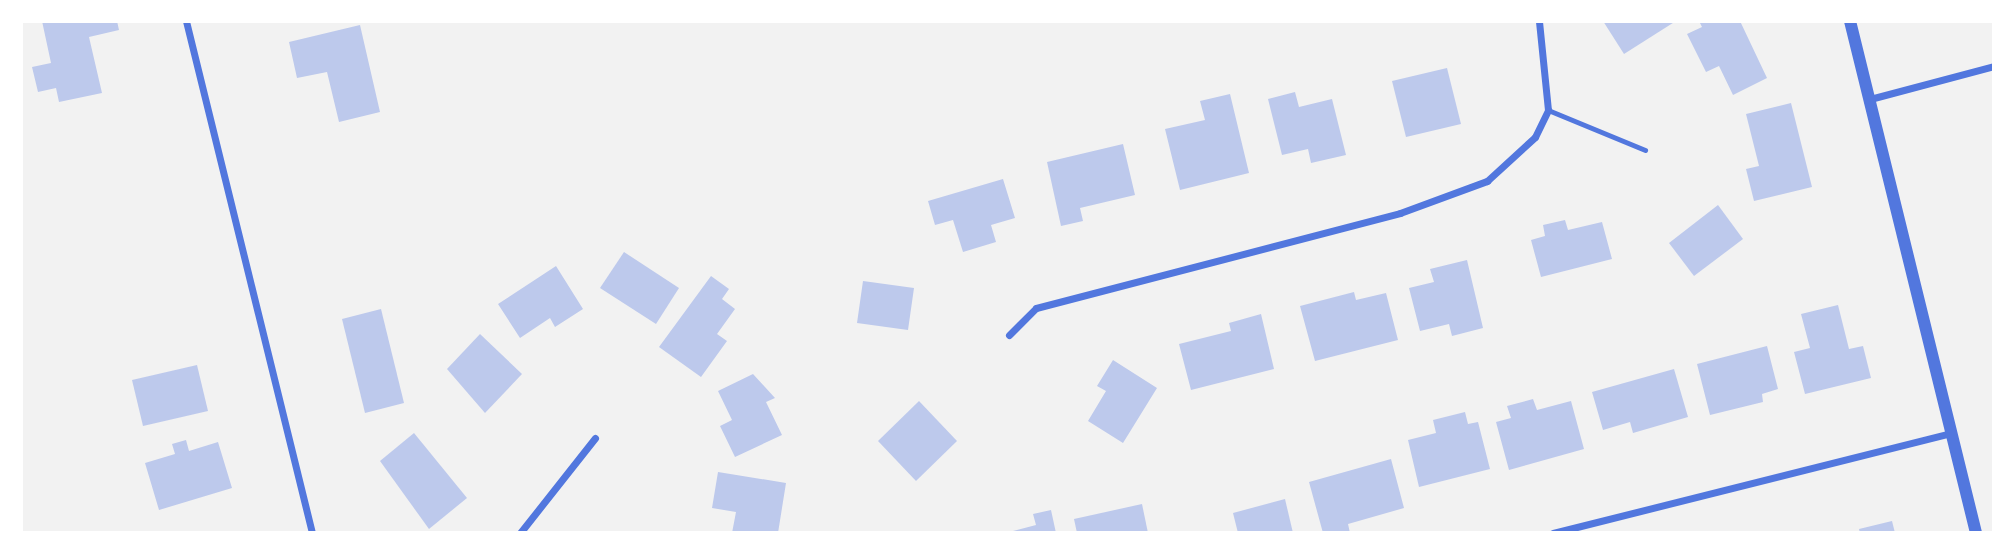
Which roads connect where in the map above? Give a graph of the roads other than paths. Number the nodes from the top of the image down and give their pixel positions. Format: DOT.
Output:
graph roads {
  1 [pos="186,21"];
  2 [pos="1539,21"];
  3 [pos="1850,21"];
  4 [pos="1994,66"];
  5 [pos="1870,99"];
  6 [pos="1548,110"];
  7 [pos="1645,150"];
  8 [pos="1009,335"];
  9 [pos="1950,433"];
  10 [pos="595,438"];
  11 [pos="312,533"];
  12 [pos="520,533"];
  13 [pos="1553,533"];
  14 [pos="1976,533"];
  1 -- 11 [label="street"];
  2 -- 6 [label="street"];
  3 -- 5 [label="street"];
  4 -- 5 [label="street"];
  5 -- 9 [label="street"];
  6 -- 7 [label="lane"];
  6 -- 8 [label="street"];
  9 -- 13 [label="street"];
  9 -- 14 [label="street"];
  10 -- 12 [label="street"];
}
